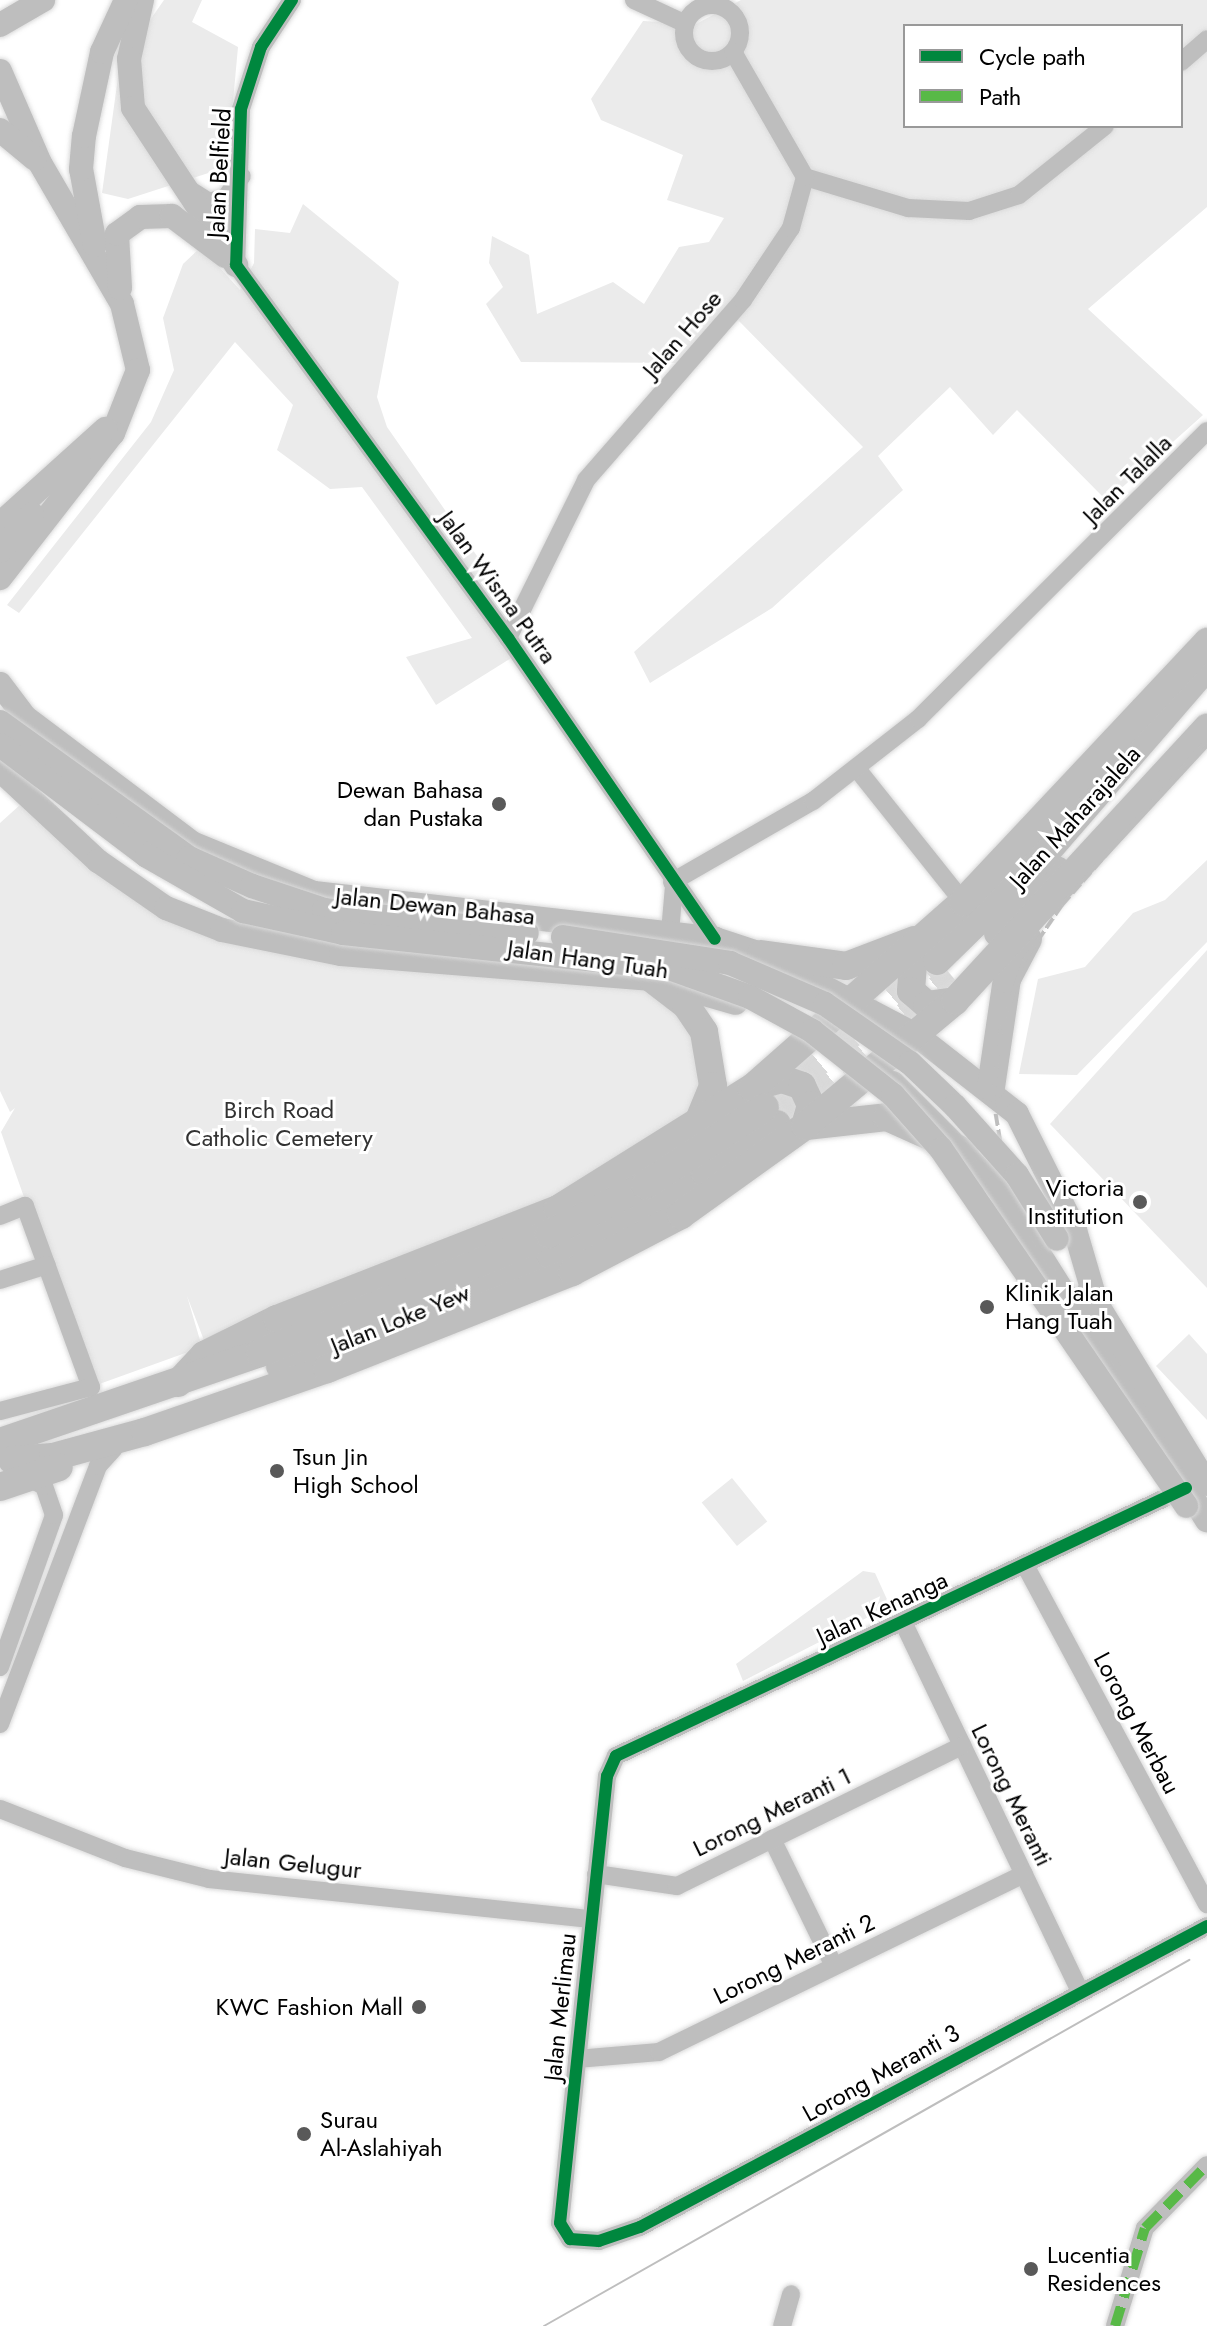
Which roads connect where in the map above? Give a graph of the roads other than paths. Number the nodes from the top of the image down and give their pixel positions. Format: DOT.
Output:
graph roads {
  1 [pos="43,0"];
  2 [pos="126,0"];
  3 [pos="142,0"];
  4 [pos="292,0"];
  5 [pos="634,0"];
  6 [pos="729,6"];
  7 [pos="686,24"];
  8 [pos="0,25"];
  9 [pos="1207,39"];
  10 [pos="733,52"];
  11 [pos="1183,60"];
  12 [pos="2,75"];
  13 [pos="1103,128"];
  14 [pos="0,130"];
  15 [pos="40,163"];
  16 [pos="242,176"];
  17 [pos="805,177"];
  18 [pos="190,190"];
  19 [pos="99,262"];
  20 [pos="236,265"];
  21 [pos="122,304"];
  22 [pos="125,412"];
  23 [pos="1207,431"];
  24 [pos="101,451"];
  25 [pos="10,525"];
  26 [pos="0,551"];
  27 [pos="0,578"];
  28 [pos="508,638"];
  29 [pos="1207,642"];
  30 [pos="1207,667"];
  31 [pos="0,684"];
  32 [pos="1207,697"];
  33 [pos="0,722"];
  34 [pos="1207,728"];
  35 [pos="0,745"];
  36 [pos="81,760"];
  37 [pos="857,769"];
  38 [pos="0,770"];
  39 [pos="51,812"];
  40 [pos="673,884"];
  41 [pos="963,902"];
  42 [pos="1048,908"];
  43 [pos="670,932"];
  44 [pos="715,939"];
  45 [pos="761,954"];
  46 [pos="938,965"];
  47 [pos="652,979"];
  48 [pos="855,1002"];
  49 [pos="916,1035"];
  50 [pos="814,1039"];
  51 [pos="874,1069"];
  52 [pos="991,1087"];
  53 [pos="765,1106"];
  54 [pos="697,1126"];
  55 [pos="805,1126"];
  56 [pos="941,1127"];
  57 [pos="965,1152"];
  58 [pos="0,1216"];
  59 [pos="47,1265"];
  60 [pos="0,1280"];
  61 [pos="1097,1305"];
  62 [pos="178,1383"];
  63 [pos="0,1411"];
  64 [pos="1156,1421"];
  65 [pos="145,1432"];
  66 [pos="114,1448"];
  67 [pos="10,1461"];
  68 [pos="1197,1486"];
  69 [pos="0,1487"];
  70 [pos="1207,1520"];
  71 [pos="51,1529"];
  72 [pos="73,1534"];
  73 [pos="1207,1538"];
  74 [pos="1025,1565"];
  75 [pos="903,1622"];
  76 [pos="0,1667"];
  77 [pos="0,1724"];
  78 [pos="962,1746"];
  79 [pos="607,1776"];
  80 [pos="0,1809"];
  81 [pos="772,1839"];
  82 [pos="596,1874"];
  83 [pos="1024,1874"];
  84 [pos="1207,1904"];
  85 [pos="591,1919"];
  86 [pos="1207,1926"];
  87 [pos="834,1966"];
  88 [pos="1078,1988"];
  89 [pos="577,2059"];
  90 [pos="1207,2165"];
  91 [pos="570,2239"];
  92 [pos="791,2294"];
  93 [pos="782,2326"];
  94 [pos="1115,2326"];
  1 -- 8 [label="main road"];
  2 -- 19 [label="main road"];
  3 -- 18 [label="main road"];
  4 -- 16 [label="street, Jalan Belfield"];
  5 -- 7 [label="street"];
  6 -- 7 [label="street"];
  6 -- 10 [label="street"];
  7 -- 10 [label="street"];
  9 -- 11 [label="street"];
  10 -- 17 [label="street"];
  12 -- 15 [label="main road"];
  13 -- 17 [label="street"];
  14 -- 15 [label="main road"];
  15 -- 19 [label="main road"];
  16 -- 18 [label="street"];
  16 -- 20 [label="street, Jalan Belfield"];
  17 -- 28 [label="street, Jalan Hose"];
  18 -- 20 [label="main road"];
  19 -- 21 [label="main road"];
  20 -- 21 [label="main road"];
  20 -- 28 [label="street, Jalan Wisma Putra"];
  21 -- 22 [label="main road"];
  22 -- 24 [label="main road"];
  22 -- 25 [label="main road"];
  23 -- 37 [label="street, Jalan Talalla"];
  24 -- 25 [label="main road"];
  24 -- 27 [label="main road"];
  25 -- 26 [label="main road"];
  28 -- 40 [label="street, Jalan Wisma Putra"];
  29 -- 41 [label="highway"];
  30 -- 46 [label="highway, Jalan Maharajalela"];
  31 -- 36 [label="main road, Jalan Dewan Bahasa"];
  32 -- 46 [label="highway, Jalan Maharajalela"];
  33 -- 61 [label="main road, Jalan Hang Tuah, bridge"];
  34 -- 42 [label="highway"];
  35 -- 73 [label="main road, Jalan Hang Tuah, bridge"];
  36 -- 39 [label="main road"];
  36 -- 43 [label="main road, Jalan Dewan Bahasa"];
  37 -- 40 [label="street, Jalan Talalla"];
  37 -- 41 [label="street"];
  38 -- 39 [label="main road"];
  39 -- 47 [label="main road"];
  40 -- 43 [label="street"];
  40 -- 44 [label="street, Jalan Wisma Putra"];
  41 -- 46 [label="highway"];
  42 -- 46 [label="highway"];
  42 -- 52 [label="highway"];
  43 -- 44 [label="main road, Jalan Dewan Bahasa"];
  44 -- 45 [label="main road, Jalan Dewan Bahasa"];
  45 -- 46 [label="highway"];
  45 -- 48 [label="main road, Jalan Dewan Bahasa"];
  46 -- 48 [label="highway"];
  46 -- 49 [label="highway"];
  47 -- 50 [label="main road"];
  47 -- 54 [label="highway"];
  48 -- 49 [label="main road, Jalan Dewan Bahasa"];
  48 -- 50 [label="highway"];
  49 -- 51 [label="highway"];
  49 -- 52 [label="main road, Jalan Hang Tuah"];
  50 -- 51 [label="main road"];
  50 -- 53 [label="highway"];
  51 -- 55 [label="highway"];
  51 -- 56 [label="main road, Jalan Hang Tuah"];
  52 -- 56 [label="main road"];
  52 -- 61 [label="main road, Jalan Hang Tuah"];
  53 -- 54 [label="highway"];
  53 -- 55 [label="highway"];
  53 -- 62 [label="highway, Jalan Loke Yew"];
  53 -- 67 [label="highway, Jalan Loke Yew"];
  54 -- 62 [label="highway"];
  55 -- 57 [label="highway"];
  55 -- 65 [label="highway"];
  56 -- 57 [label="main road, Jalan Hang Tuah"];
  57 -- 64 [label="main road, Jalan Hang Tuah"];
  58 -- 59 [label="street"];
  59 -- 60 [label="street"];
  59 -- 63 [label="street"];
  61 -- 64 [label="main road, Jalan Hang Tuah"];
  62 -- 67 [label="highway, Jalan Loke Yew"];
  64 -- 68 [label="main road, Jalan Hang Tuah"];
  65 -- 66 [label="highway"];
  65 -- 67 [label="highway"];
  66 -- 67 [label="highway"];
  66 -- 72 [label="street"];
  67 -- 69 [label="highway"];
  67 -- 71 [label="street"];
  68 -- 70 [label="main road, Jalan Hang Tuah"];
  68 -- 74 [label="street, Jalan Kenanga"];
  71 -- 72 [label="street"];
  71 -- 76 [label="street"];
  72 -- 77 [label="street"];
  74 -- 75 [label="street, Jalan Kenanga"];
  74 -- 84 [label="street, Lorong Merbau"];
  75 -- 78 [label="street, Lorong Meranti"];
  75 -- 79 [label="street, Jalan Kenanga"];
  78 -- 81 [label="street, Lorong Meranti 1"];
  78 -- 83 [label="street, Lorong Meranti"];
  79 -- 82 [label="street, Jalan Merlimau"];
  80 -- 85 [label="street, Jalan Gelugur"];
  81 -- 82 [label="street, Lorong Meranti 1"];
  81 -- 87 [label="street"];
  82 -- 85 [label="street, Jalan Merlimau"];
  83 -- 87 [label="street, Lorong Meranti 2"];
  83 -- 88 [label="street, Lorong Meranti"];
  85 -- 89 [label="street, Jalan Merlimau"];
  86 -- 88 [label="street, Lorong Meranti 3"];
  87 -- 89 [label="street, Lorong Meranti 2"];
  88 -- 91 [label="street, Lorong Meranti 3"];
  89 -- 91 [label="street, Jalan Merlimau"];
  90 -- 94 [label="street"];
  92 -- 93 [label="street"];
}
